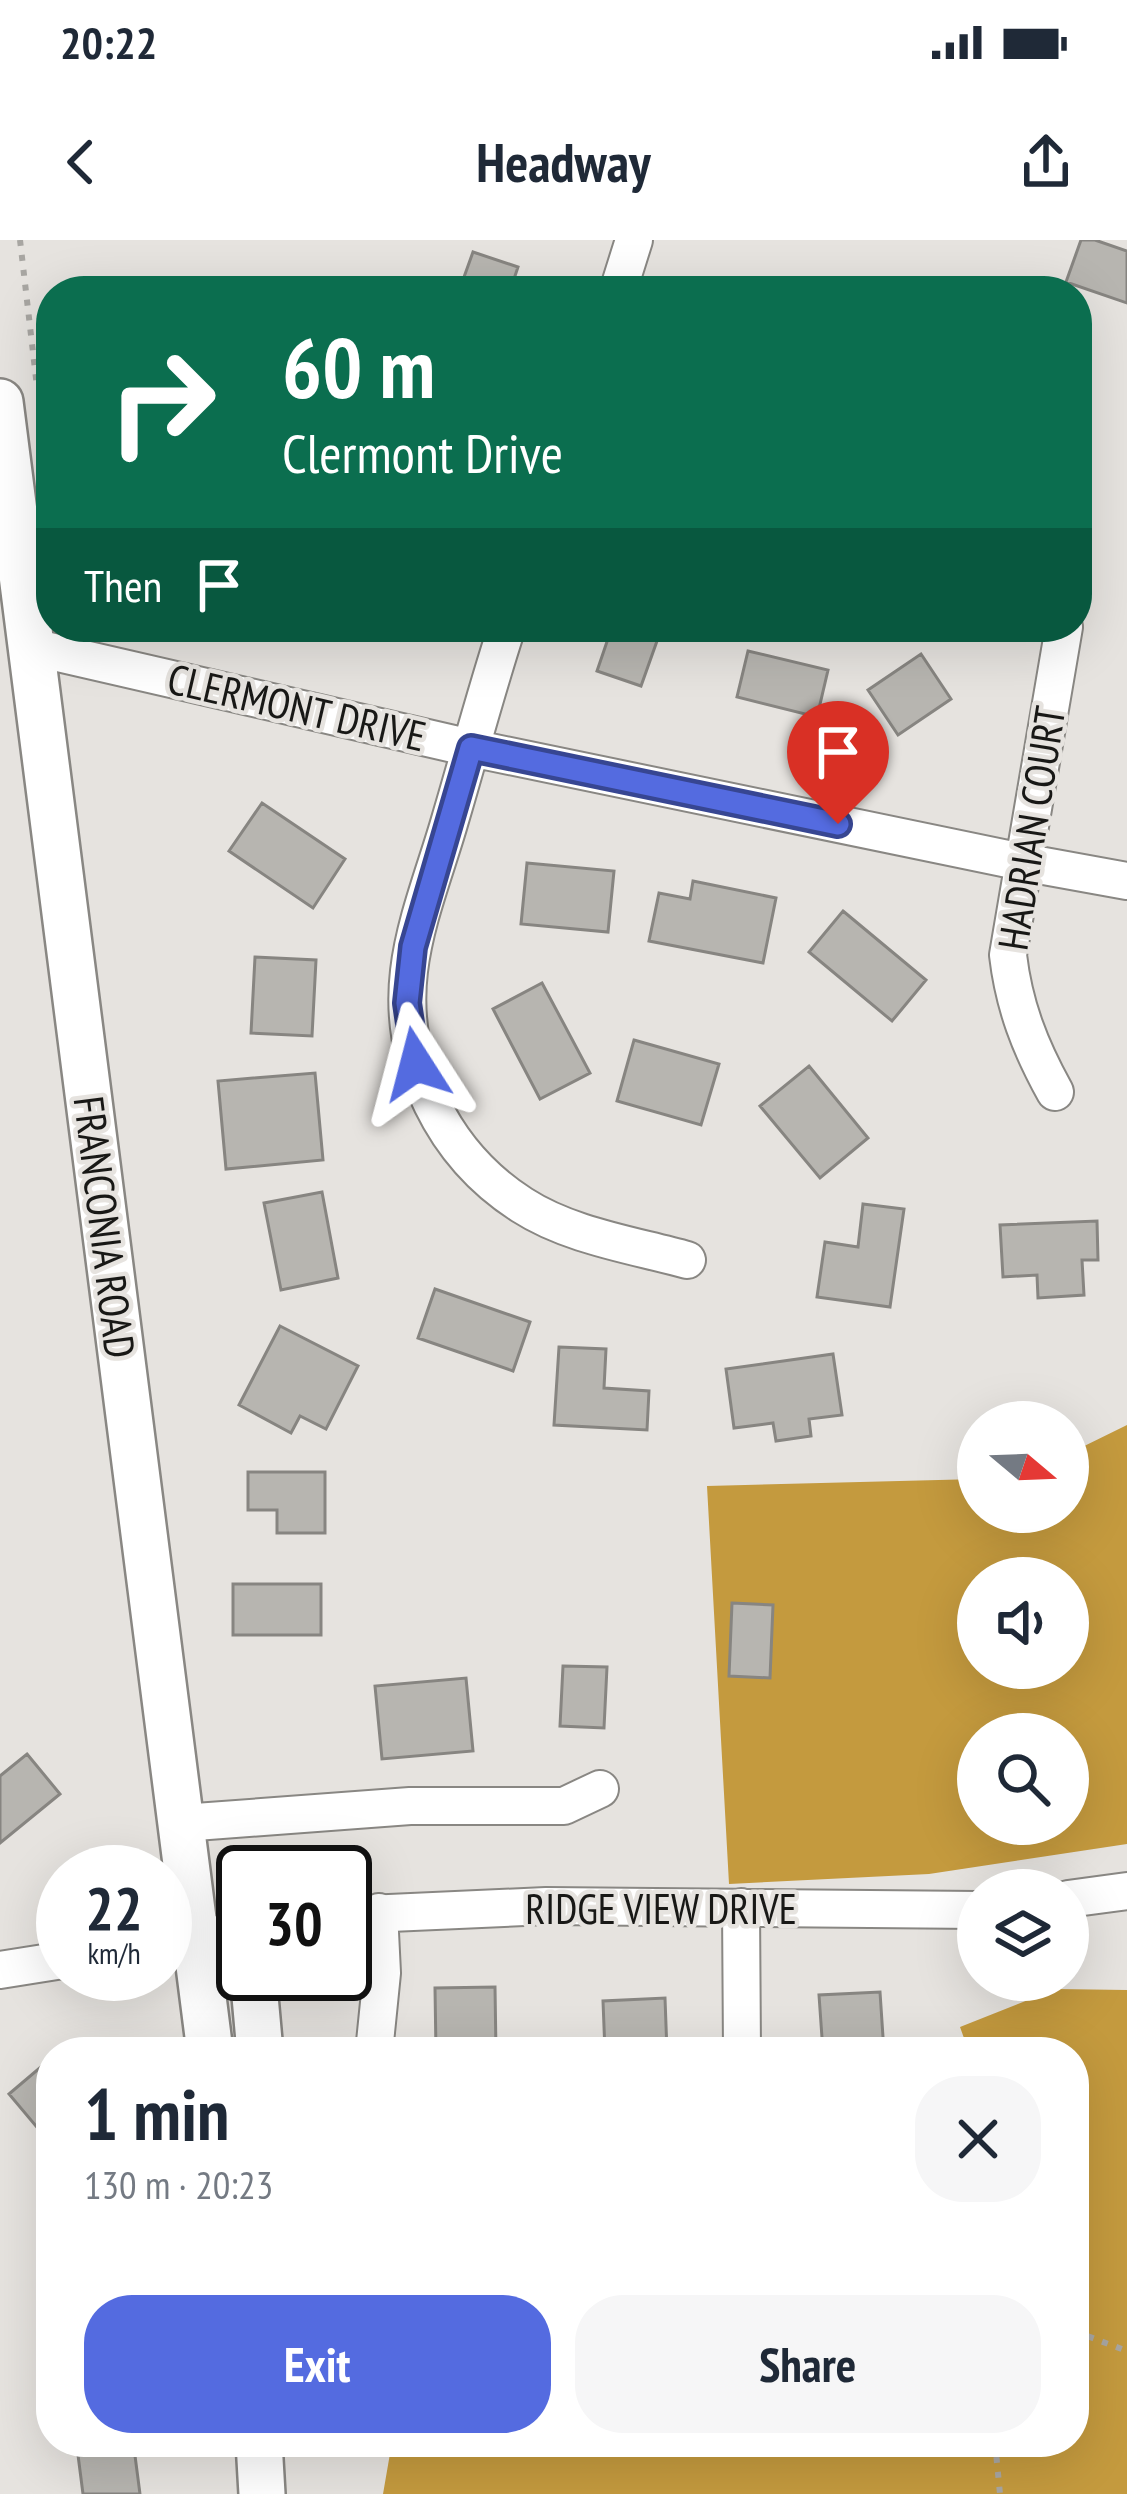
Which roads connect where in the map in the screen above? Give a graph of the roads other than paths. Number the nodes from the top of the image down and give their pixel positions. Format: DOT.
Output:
graph roads {
  1 [pos="634,240"];
  2 [pos="623,276"];
  3 [pos="19,400"];
  4 [pos="503,642"];
  5 [pos="1061,642"];
  6 [pos="32,647"];
  7 [pos="471,748"];
  8 [pos="1022,862"];
  9 [pos="1127,881"];
  10 [pos="1055,1092"];
  11 [pos="687,1260"];
  12 [pos="600,1789"];
  13 [pos="182,1823"];
  14 [pos="182,1845"];
  15 [pos="1127,1892"];
  16 [pos="1089,1897"];
  17 [pos="741,1907"];
  18 [pos="957,1910"];
  19 [pos="372,1914"];
  20 [pos="372,1944"];
  21 [pos="36,1964"];
  22 [pos="0,1970"];
  23 [pos="192,1985"];
  24 [pos="255,2001"];
  25 [pos="206,2037"];
  26 [pos="259,2037"];
  27 [pos="376,2037"];
  28 [pos="742,2037"];
  29 [pos="260,2457"];
  30 [pos="262,2494"];
  1 -- 2 [label="street"];
  3 -- 6 [label="main road, FRANCONIA ROAD"];
  4 -- 7 [label="street"];
  5 -- 8 [label="street, HADRIAN COURT"];
  6 -- 7 [label="street, CLERMONT DRIVE"];
  6 -- 13 [label="main road, FRANCONIA ROAD"];
  7 -- 8 [label="street, CLERMONT DRIVE"];
  7 -- 11 [label="street"];
  8 -- 9 [label="street, CLERMONT DRIVE"];
  8 -- 10 [label="street, HADRIAN COURT"];
  12 -- 13 [label="street"];
  13 -- 14 [label="main road, FRANCONIA ROAD"];
  15 -- 16 [label="street"];
  17 -- 18 [label="street, RIDGE VIEW DRIVE"];
  17 -- 19 [label="street, RIDGE VIEW DRIVE"];
  17 -- 28 [label="street"];
  20 -- 27 [label="street"];
  21 -- 22 [label="street"];
  23 -- 25 [label="main road, FRANCONIA ROAD"];
  24 -- 26 [label="main road"];
  29 -- 30 [label="main road"];
}
